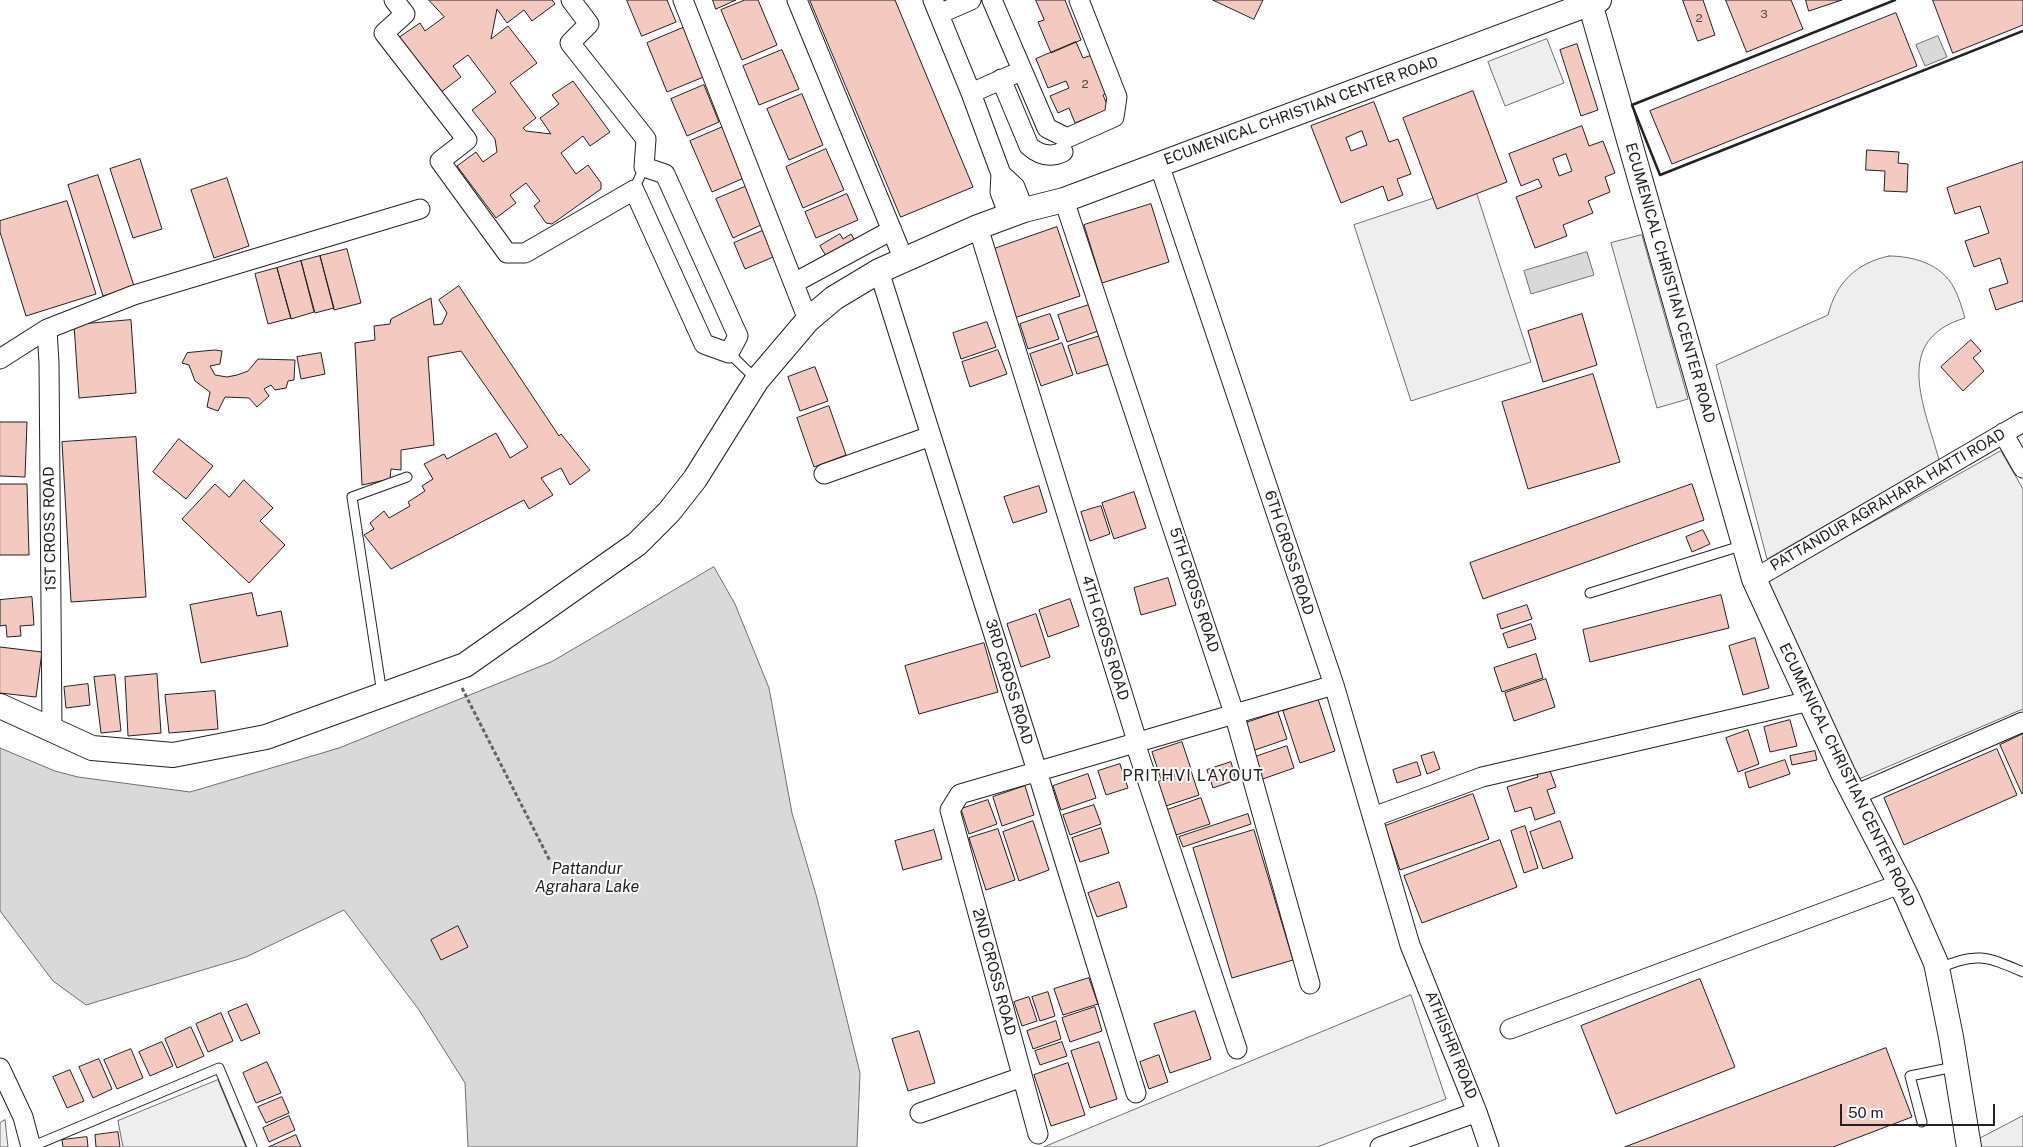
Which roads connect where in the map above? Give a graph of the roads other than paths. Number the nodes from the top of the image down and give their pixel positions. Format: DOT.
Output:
graph roads {
  1 [pos="394,0"];
  2 [pos="571,0"];
  3 [pos="683,0"];
  4 [pos="797,0"];
  5 [pos="971,0"];
  6 [pos="992,0"];
  7 [pos="1079,0"];
  8 [pos="1593,1"];
  9 [pos="936,7"];
  10 [pos="1022,71"];
  11 [pos="1001,80"];
  12 [pos="971,93"];
  13 [pos="1063,152"];
  14 [pos="1159,164"];
  15 [pos="644,167"];
  16 [pos="634,190"];
  17 [pos="1064,200"];
  18 [pos="420,209"];
  19 [pos="1017,213"];
  20 [pos="978,226"];
  21 [pos="892,230"];
  22 [pos="904,260"];
  23 [pos="879,271"];
  24 [pos="794,283"];
  25 [pos="808,320"];
  26 [pos="47,329"];
  27 [pos="729,352"];
  28 [pos="0,359"];
  29 [pos="757,380"];
  30 [pos="2023,422"];
  31 [pos="2003,433"];
  32 [pos="931,436"];
  33 [pos="2023,468"];
  34 [pos="824,474"];
  35 [pos="406,477"];
  36 [pos="1744,544"];
  37 [pos="1754,580"];
  38 [pos="1590,593"];
  39 [pos="1334,685"];
  40 [pos="382,694"];
  41 [pos="1810,701"];
  42 [pos="0,706"];
  43 [pos="1234,713"];
  44 [pos="2023,722"];
  45 [pos="52,729"];
  46 [pos="1137,742"];
  47 [pos="1037,771"];
  48 [pos="1855,795"];
  49 [pos="1372,817"];
  50 [pos="1900,884"];
  51 [pos="1410,945"];
  52 [pos="1937,969"];
  53 [pos="2023,972"];
  54 [pos="1310,984"];
  55 [pos="1510,1029"];
  56 [pos="1237,1049"];
  57 [pos="1956,1067"];
  58 [pos="0,1068"];
  59 [pos="1022,1077"];
  60 [pos="1136,1093"];
  61 [pos="1477,1112"];
  62 [pos="920,1113"];
  63 [pos="1922,1122"];
  64 [pos="1038,1134"];
  65 [pos="1483,1145"];
  66 [pos="31,1147"];
  67 [pos="252,1147"];
  68 [pos="1380,1147"];
  69 [pos="1969,1147"];
  1 -- 16 [label="street"];
  2 -- 15 [label="street"];
  3 -- 24 [label="street"];
  4 -- 21 [label="street"];
  5 -- 9 [label="street"];
  6 -- 10 [label="street"];
  7 -- 10 [label="street"];
  8 -- 14 [label="street, ECUMENICAL CHRISTIAN CENTER ROAD"];
  8 -- 36 [label="street, ECUMENICAL CHRISTIAN CENTER ROAD"];
  9 -- 12 [label="street"];
  10 -- 11 [label="street"];
  11 -- 12 [label="street"];
  11 -- 13 [label="street"];
  12 -- 19 [label="street"];
  14 -- 17 [label="street, ECUMENICAL CHRISTIAN CENTER ROAD"];
  14 -- 39 [label="street, 6TH CROSS ROAD"];
  15 -- 16 [label="lane"];
  15 -- 27 [label="street"];
  16 -- 27 [label="street"];
  17 -- 19 [label="street, ECUMENICAL CHRISTIAN CENTER ROAD"];
  17 -- 43 [label="street, 5TH CROSS ROAD"];
  18 -- 26 [label="street"];
  19 -- 20 [label="street, ECUMENICAL CHRISTIAN CENTER ROAD"];
  20 -- 22 [label="street, ECUMENICAL CHRISTIAN CENTER ROAD"];
  20 -- 46 [label="street, 4TH CROSS ROAD"];
  21 -- 22 [label="street"];
  21 -- 24 [label="street"];
  22 -- 23 [label="street, ECUMENICAL CHRISTIAN CENTER ROAD"];
  23 -- 25 [label="street, ECUMENICAL CHRISTIAN CENTER ROAD"];
  23 -- 32 [label="street, 3RD CROSS ROAD"];
  24 -- 25 [label="street"];
  25 -- 29 [label="street, ECUMENICAL CHRISTIAN CENTER ROAD"];
  26 -- 28 [label="street"];
  26 -- 45 [label="street, 1ST CROSS ROAD"];
  27 -- 29 [label="lane"];
  29 -- 40 [label="street, ECUMENICAL CHRISTIAN CENTER ROAD"];
  30 -- 31 [label="street, PATTANDUR AGRAHARA HATTI ROAD"];
  31 -- 33 [label="street"];
  31 -- 37 [label="street, PATTANDUR AGRAHARA HATTI ROAD"];
  32 -- 34 [label="street"];
  32 -- 47 [label="street, 3RD CROSS ROAD"];
  35 -- 40 [label="lane"];
  36 -- 37 [label="street, ECUMENICAL CHRISTIAN CENTER ROAD"];
  36 -- 38 [label="lane"];
  37 -- 41 [label="street, ECUMENICAL CHRISTIAN CENTER ROAD"];
  39 -- 43 [label="street"];
  39 -- 49 [label="street, 6TH CROSS ROAD"];
  40 -- 45 [label="street, ECUMENICAL CHRISTIAN CENTER ROAD"];
  41 -- 48 [label="street, ECUMENICAL CHRISTIAN CENTER ROAD"];
  41 -- 49 [label="street"];
  42 -- 45 [label="street, ECUMENICAL CHRISTIAN CENTER ROAD"];
  43 -- 46 [label="street"];
  43 -- 54 [label="street, 5TH CROSS ROAD"];
  44 -- 48 [label="street"];
  46 -- 47 [label="street"];
  46 -- 56 [label="street, 4TH CROSS ROAD"];
  47 -- 59 [label="street, 2ND CROSS ROAD"];
  47 -- 60 [label="street, 3RD CROSS ROAD"];
  48 -- 50 [label="street, ECUMENICAL CHRISTIAN CENTER ROAD"];
  49 -- 51 [label="street, 6TH CROSS ROAD"];
  50 -- 52 [label="street, ECUMENICAL CHRISTIAN CENTER ROAD"];
  50 -- 55 [label="street"];
  51 -- 61 [label="street, ATHISHRI ROAD"];
  52 -- 53 [label="lane"];
  52 -- 57 [label="street, ECUMENICAL CHRISTIAN CENTER ROAD"];
  57 -- 63 [label="lane"];
  57 -- 69 [label="street, ECUMENICAL CHRISTIAN CENTER ROAD"];
  58 -- 66 [label="street"];
  59 -- 62 [label="street"];
  59 -- 64 [label="street, 2ND CROSS ROAD"];
  61 -- 65 [label="street, ATHISHRI ROAD"];
  61 -- 68 [label="street"];
  66 -- 67 [label="lane"];
}
